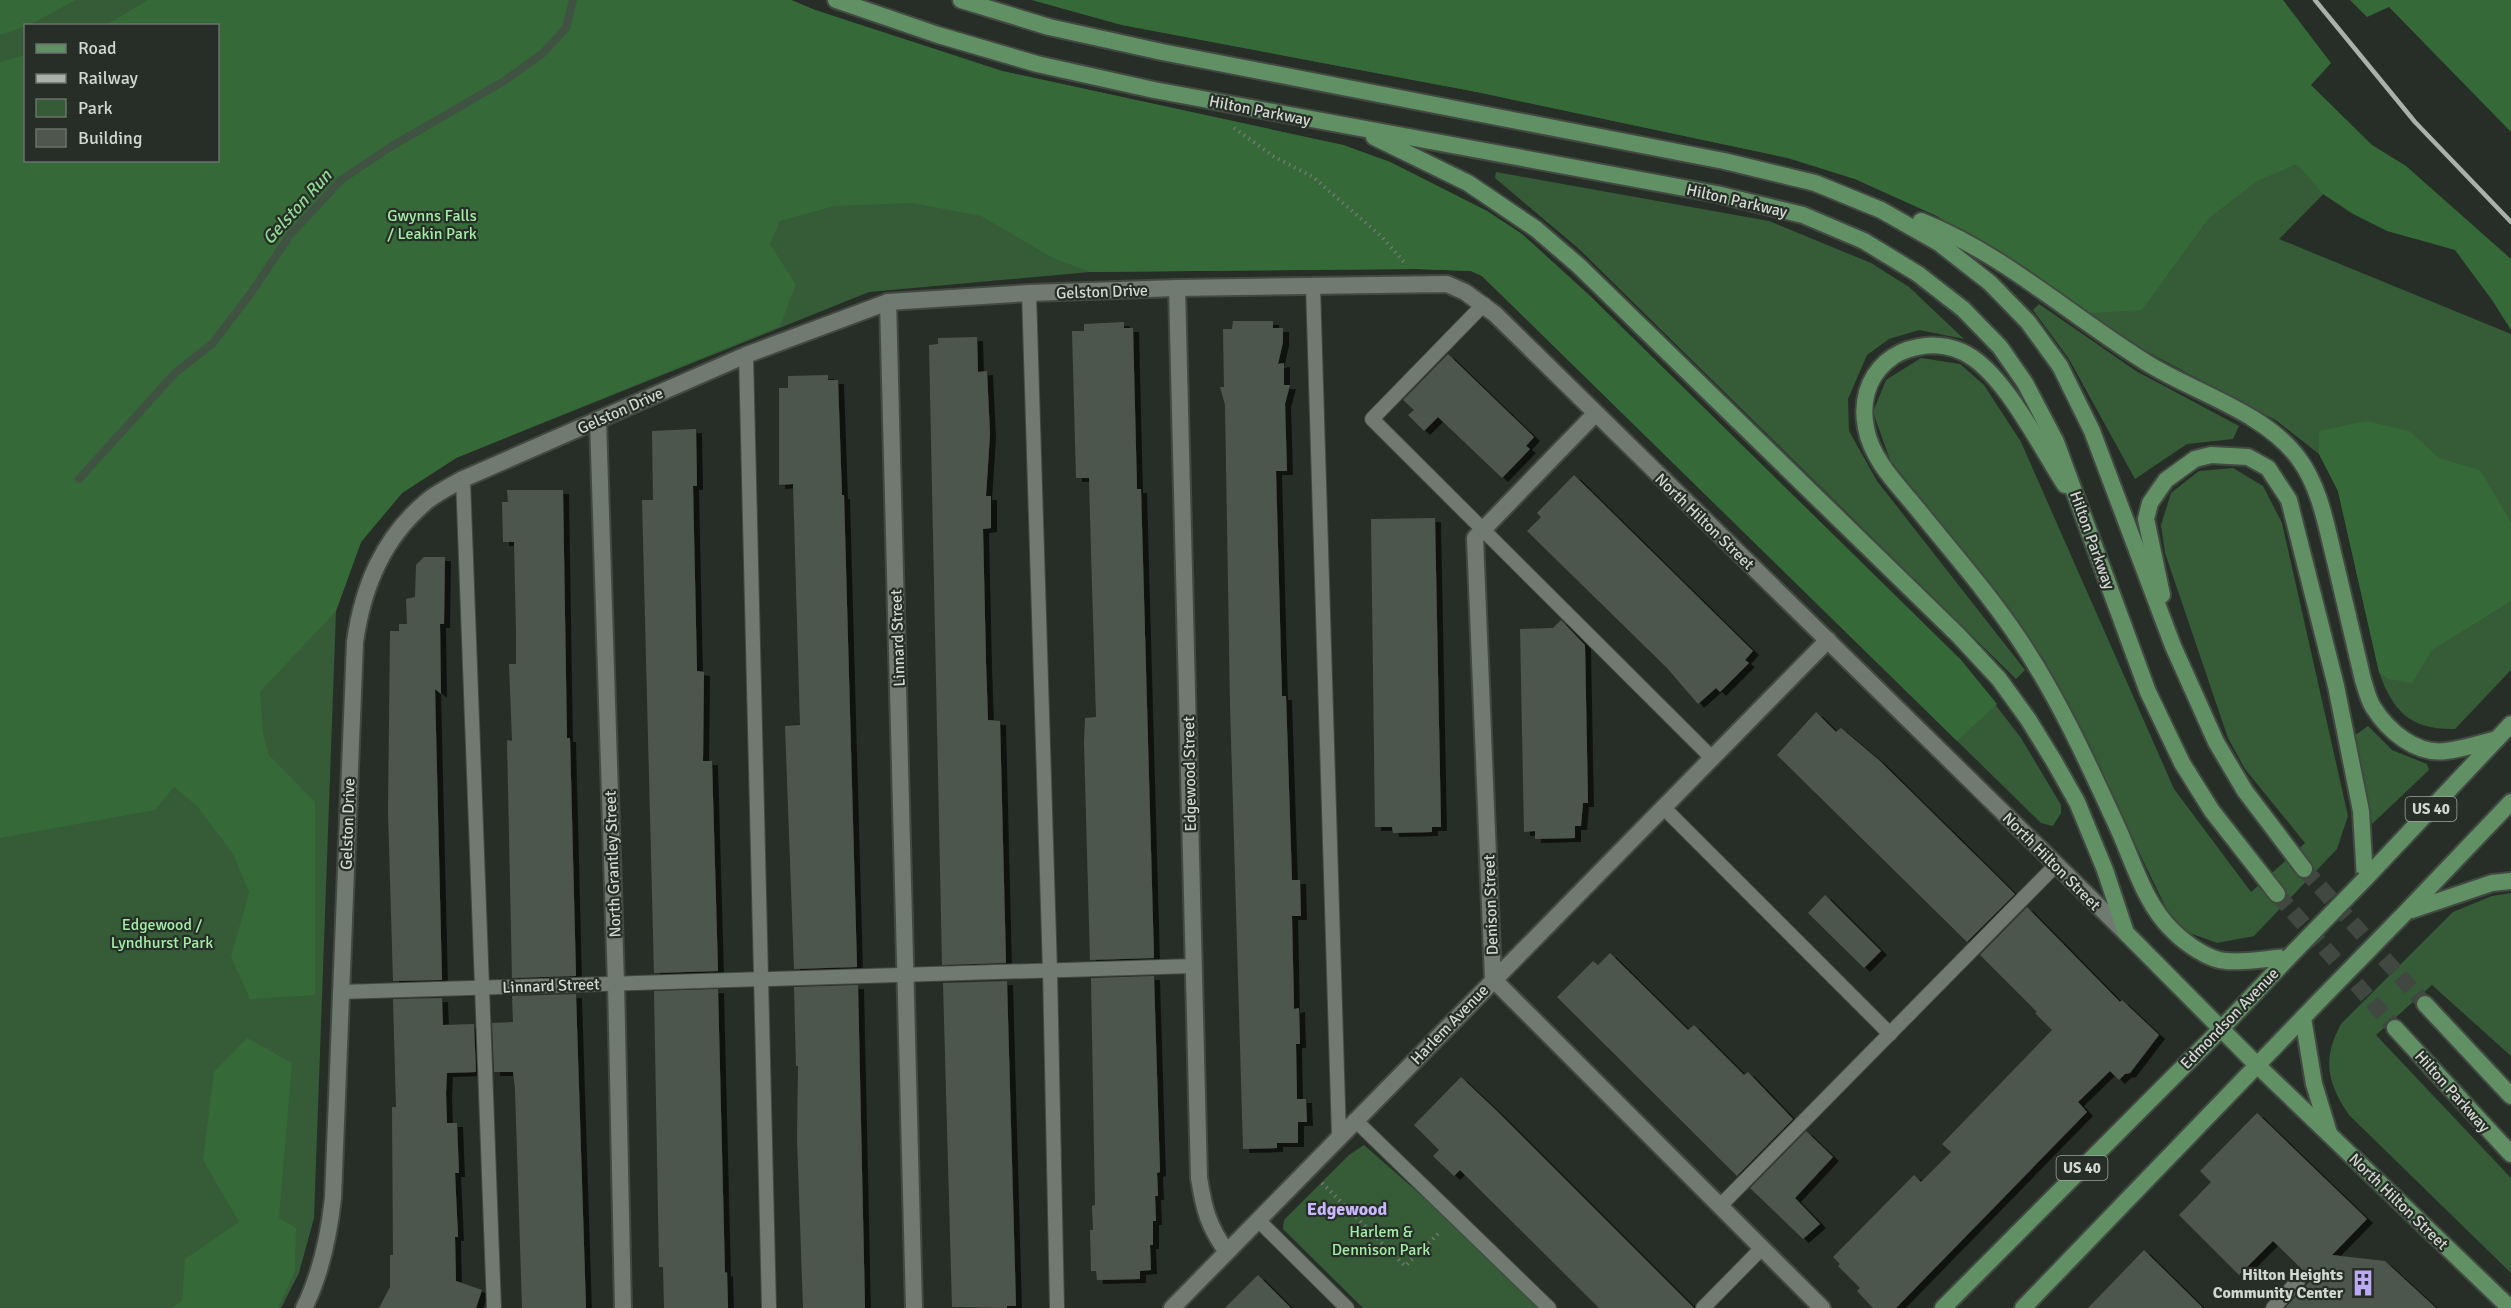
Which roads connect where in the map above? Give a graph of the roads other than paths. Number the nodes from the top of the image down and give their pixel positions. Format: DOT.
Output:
graph roads {
  1 [pos="836,0"];
  2 [pos="962,0"];
  3 [pos="1351,127"];
  4 [pos="1881,210"];
  5 [pos="1313,286"];
  6 [pos="1177,288"];
  7 [pos="1029,294"];
  8 [pos="888,302"];
  9 [pos="1484,304"];
  10 [pos="746,355"];
  11 [pos="1595,414"];
  12 [pos="598,420"];
  13 [pos="463,479"];
  14 [pos="2084,514"];
  15 [pos="1484,530"];
  16 [pos="1828,640"];
  17 [pos="2173,646"];
  18 [pos="2511,724"];
  19 [pos="2497,739"];
  20 [pos="1712,758"];
  21 [pos="2511,802"];
  22 [pos="1663,807"];
  23 [pos="2056,865"];
  24 [pos="2304,869"];
  25 [pos="2365,879"];
  26 [pos="2511,881"];
  27 [pos="2277,894"];
  28 [pos="2406,912"];
  29 [pos="2126,933"];
  30 [pos="2289,957"];
  31 [pos="1194,966"];
  32 [pos="1050,972"];
  33 [pos="906,974"];
  34 [pos="760,979"];
  35 [pos="1493,979"];
  36 [pos="616,983"];
  37 [pos="483,988"];
  38 [pos="340,992"];
  39 [pos="2425,1004"];
  40 [pos="2302,1017"];
  41 [pos="2395,1028"];
  42 [pos="2221,1029"];
  43 [pos="1890,1034"];
  44 [pos="2478,1059"];
  45 [pos="2256,1064"];
  46 [pos="2511,1080"];
  47 [pos="2511,1096"];
  48 [pos="1355,1120"];
  49 [pos="2329,1134"];
  50 [pos="1339,1137"];
  51 [pos="2511,1154"];
  52 [pos="1720,1206"];
  53 [pos="1258,1220"];
  54 [pos="1762,1248"];
  55 [pos="1227,1252"];
  56 [pos="2298,1281"];
  57 [pos="494,1292"];
  58 [pos="304,1308"];
  59 [pos="486,1308"];
  60 [pos="494,1308"];
  61 [pos="624,1308"];
  62 [pos="769,1308"];
  63 [pos="914,1308"];
  64 [pos="1057,1308"];
  65 [pos="1172,1308"];
  66 [pos="1347,1308"];
  67 [pos="1548,1308"];
  68 [pos="1703,1308"];
  69 [pos="1821,1308"];
  70 [pos="1943,1308"];
  71 [pos="2022,1308"];
  72 [pos="2273,1308"];
  73 [pos="2510,1308"];
  1 -- 3 [label="main road, Hilton Parkway"];
  2 -- 4 [label="main road, Hilton Parkway"];
  3 -- 14 [label="main road, Hilton Parkway"];
  3 -- 29 [label="main road"];
  4 -- 17 [label="main road, Hilton Parkway"];
  4 -- 19 [label="main road"];
  5 -- 6 [label="street, Gelston Drive"];
  5 -- 9 [label="street, Gelston Drive"];
  5 -- 50 [label="lane"];
  6 -- 7 [label="street, Gelston Drive"];
  6 -- 31 [label="street, Edgewood Street"];
  7 -- 8 [label="street, Gelston Drive"];
  7 -- 32 [label="lane"];
  8 -- 10 [label="street, Gelston Drive"];
  8 -- 33 [label="street, Linnard Street"];
  9 -- 11 [label="street, Gelston Drive"];
  9 -- 15 [label="lane"];
  10 -- 12 [label="street, Gelston Drive"];
  10 -- 34 [label="lane"];
  11 -- 15 [label="street, Denison Street"];
  11 -- 16 [label="street, North Hilton Street"];
  12 -- 13 [label="street, Gelston Drive"];
  12 -- 36 [label="street, North Grantley Street"];
  13 -- 37 [label="lane"];
  13 -- 38 [label="street, Gelston Drive"];
  14 -- 27 [label="main road, Hilton Parkway"];
  14 -- 30 [label="main road"];
  15 -- 20 [label="lane"];
  15 -- 35 [label="street, Denison Street"];
  16 -- 20 [label="street, Harlem Avenue"];
  16 -- 23 [label="street, North Hilton Street"];
  17 -- 24 [label="main road, Hilton Parkway"];
  17 -- 25 [label="main road"];
  18 -- 19 [label="main road, Edmondson Avenue / US 40"];
  19 -- 25 [label="main road, Edmondson Avenue / US 40"];
  20 -- 22 [label="street, Harlem Avenue"];
  21 -- 28 [label="main road"];
  22 -- 35 [label="street, Harlem Avenue"];
  22 -- 43 [label="lane"];
  23 -- 29 [label="street, North Hilton Street"];
  23 -- 43 [label="lane"];
  25 -- 30 [label="main road, Edmondson Avenue / US 40, bridge"];
  26 -- 28 [label="main road"];
  28 -- 40 [label="main road, bridge"];
  29 -- 42 [label="main road, North Hilton Street"];
  30 -- 42 [label="main road, Edmondson Avenue / US 40"];
  31 -- 32 [label="lane, Linnard Street"];
  31 -- 55 [label="street, Edgewood Street"];
  32 -- 33 [label="lane, Linnard Street"];
  32 -- 64 [label="lane"];
  33 -- 34 [label="lane, Linnard Street"];
  33 -- 63 [label="street, Linnard Street"];
  34 -- 36 [label="lane, Linnard Street"];
  34 -- 62 [label="lane"];
  35 -- 48 [label="street, Harlem Avenue"];
  35 -- 52 [label="street, Denison Street"];
  36 -- 37 [label="lane, Linnard Street"];
  36 -- 61 [label="street, North Grantley Street"];
  37 -- 38 [label="lane, Linnard Street"];
  37 -- 57 [label="lane"];
  38 -- 58 [label="street, Gelston Drive"];
  39 -- 44 [label="main road"];
  40 -- 45 [label="main road"];
  40 -- 49 [label="main road"];
  41 -- 51 [label="main road, Hilton Parkway"];
  42 -- 45 [label="main road, North Hilton Street"];
  42 -- 70 [label="main road, Edmondson Avenue / US 40"];
  43 -- 52 [label="lane"];
  44 -- 46 [label="main road"];
  44 -- 47 [label="main road"];
  45 -- 49 [label="main road, North Hilton Street"];
  45 -- 71 [label="main road"];
  48 -- 50 [label="street, Harlem Avenue"];
  48 -- 67 [label="lane"];
  49 -- 73 [label="main road, North Hilton Street"];
  50 -- 53 [label="street, Harlem Avenue"];
  52 -- 54 [label="street, Denison Street"];
  53 -- 55 [label="street, Harlem Avenue"];
  53 -- 66 [label="lane"];
  54 -- 68 [label="lane"];
  54 -- 69 [label="street, Denison Street"];
  55 -- 65 [label="street, Harlem Avenue"];
  56 -- 72 [label="lane"];
  57 -- 59 [label="lane"];
  57 -- 60 [label="lane"];
}
